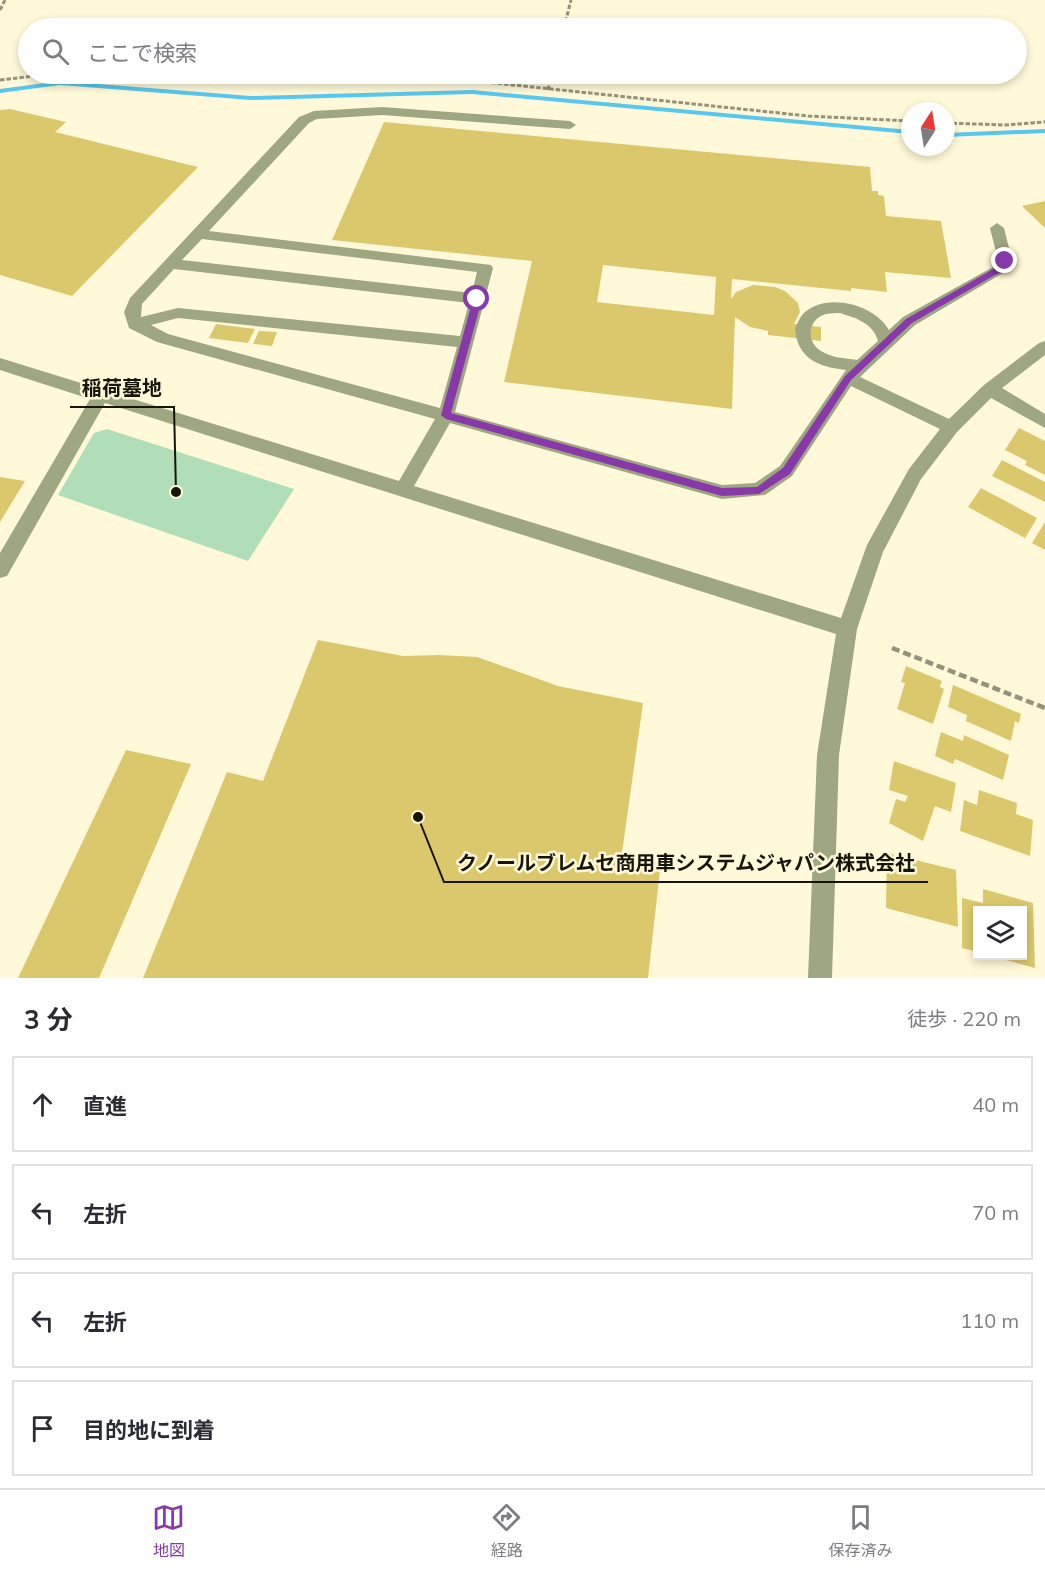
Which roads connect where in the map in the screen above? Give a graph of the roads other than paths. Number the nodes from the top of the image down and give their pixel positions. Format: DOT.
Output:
graph roads {
  1 [pos="570,125"];
  2 [pos="997,228"];
  3 [pos="200,234"];
  4 [pos="170,264"];
  5 [pos="477,299"];
  6 [pos="135,324"];
  7 [pos="465,342"];
  8 [pos="886,343"];
  9 [pos="1045,347"];
  10 [pos="0,364"];
  11 [pos="861,366"];
  12 [pos="848,378"];
  13 [pos="990,389"];
  14 [pos="101,396"];
  15 [pos="446,415"];
  16 [pos="1045,422"];
  17 [pos="951,428"];
  18 [pos="403,490"];
  19 [pos="0,570"];
  20 [pos="847,629"];
  21 [pos="820,978"];
  1 -- 3 [label="street"];
  2 -- 8 [label="street"];
  3 -- 4 [label="street"];
  3 -- 5 [label="street"];
  4 -- 5 [label="street"];
  4 -- 6 [label="street"];
  5 -- 7 [label="street"];
  6 -- 7 [label="street"];
  6 -- 15 [label="street"];
  7 -- 15 [label="street"];
  8 -- 11 [label="street"];
  8 -- 11 [label="street"];
  9 -- 13 [label="street"];
  10 -- 14 [label="street"];
  11 -- 12 [label="street"];
  12 -- 15 [label="street"];
  12 -- 17 [label="street"];
  13 -- 16 [label="street"];
  13 -- 17 [label="street"];
  14 -- 18 [label="street"];
  14 -- 19 [label="street"];
  15 -- 18 [label="street"];
  17 -- 20 [label="street"];
  18 -- 20 [label="street"];
  20 -- 21 [label="street"];
}
